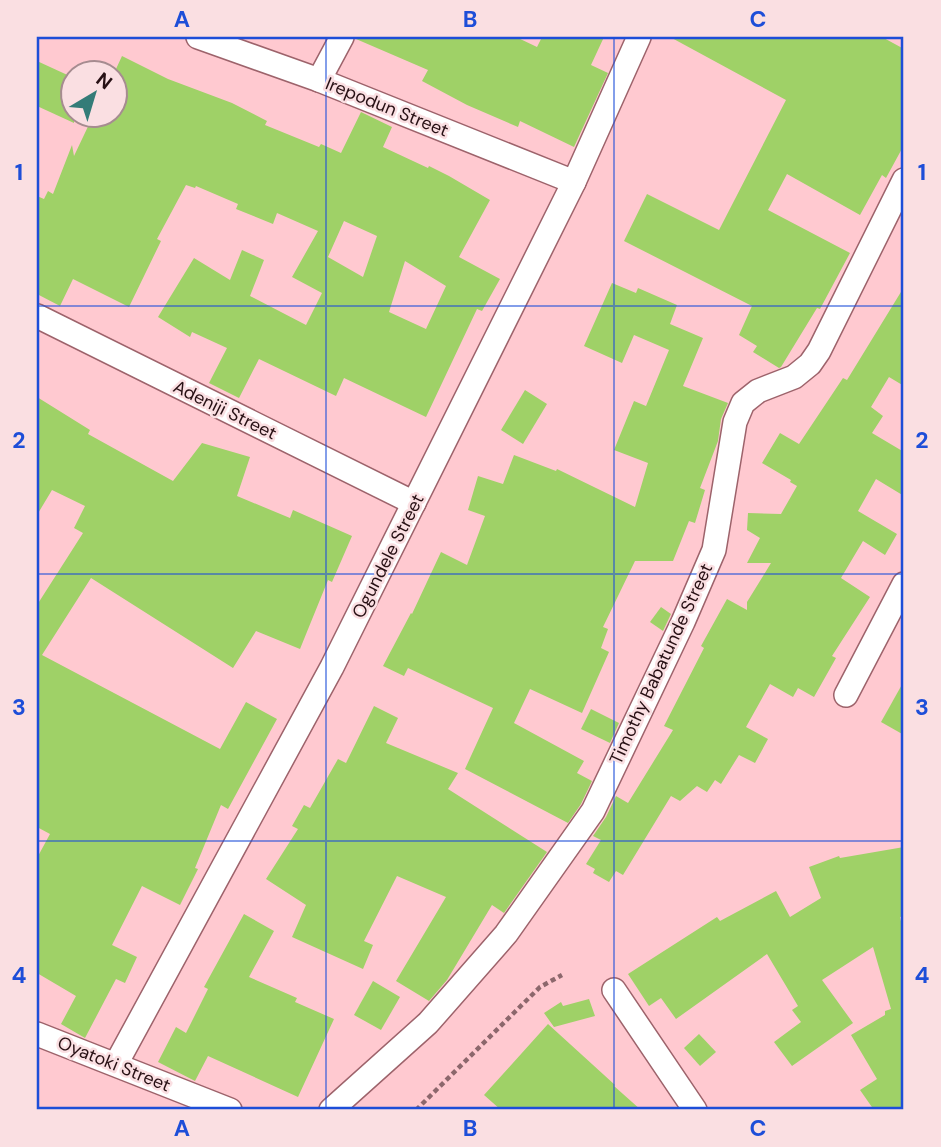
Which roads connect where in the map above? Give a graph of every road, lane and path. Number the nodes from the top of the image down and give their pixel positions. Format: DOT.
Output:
graph roads {
  1 [pos="198,37"];
  2 [pos="342,37"];
  3 [pos="639,37"];
  4 [pos="320,80"];
  5 [pos="904,180"];
  6 [pos="574,182"];
  7 [pos="37,316"];
  8 [pos="414,503"];
  9 [pos="904,584"];
  10 [pos="846,695"];
  11 [pos="562,975"];
  12 [pos="614,990"];
  13 [pos="37,1034"];
  14 [pos="116,1064"];
  15 [pos="230,1110"];
  16 [pos="331,1110"];
  17 [pos="416,1110"];
  18 [pos="695,1110"];
  1 -- 4 [label="street, Irepodun Street"];
  2 -- 4 [label="street"];
  3 -- 6 [label="street, Ogundele Street"];
  4 -- 6 [label="street, Irepodun Street"];
  5 -- 16 [label="street, Timothy Babatunde Street"];
  6 -- 8 [label="street, Ogundele Street"];
  7 -- 8 [label="street, Adeniji Street"];
  8 -- 14 [label="street, Ogundele Street"];
  9 -- 10 [label="street"];
  11 -- 17 [label="path"];
  12 -- 18 [label="street"];
  13 -- 14 [label="street, Oyatoki Street"];
  14 -- 15 [label="street, Oyatoki Street"];
}
